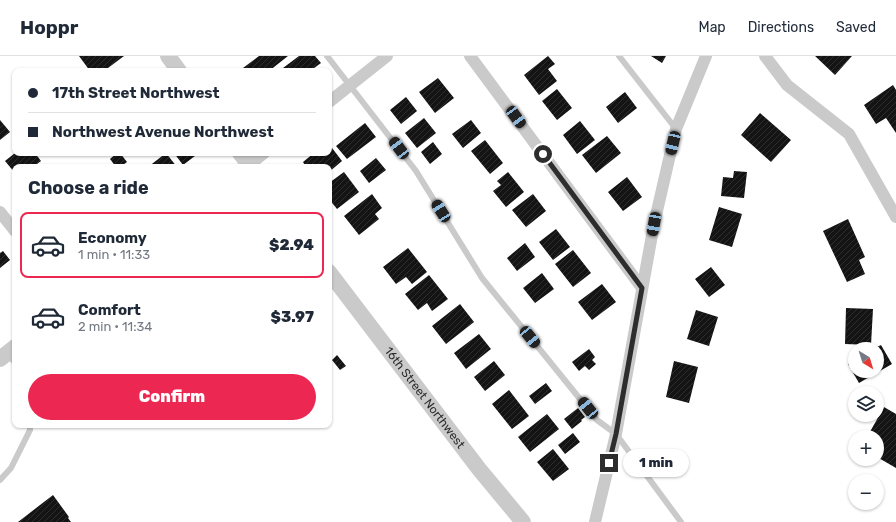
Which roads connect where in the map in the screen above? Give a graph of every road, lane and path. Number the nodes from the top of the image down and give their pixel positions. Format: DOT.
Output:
graph roads {
  1 [pos="168,56"];
  2 [pos="327,56"];
  3 [pos="387,56"];
  4 [pos="470,56"];
  5 [pos="619,56"];
  6 [pos="706,56"];
  7 [pos="765,56"];
  8 [pos="177,68"];
  9 [pos="350,85"];
  10 [pos="332,100"];
  11 [pos="676,129"];
  12 [pos="259,156"];
  13 [pos="247,163"];
  14 [pos="0,212"];
  15 [pos="896,217"];
  16 [pos="12,227"];
  17 [pos="332,276"];
  18 [pos="642,288"];
  19 [pos="30,428"];
  20 [pos="616,434"];
  21 [pos="0,480"];
  22 [pos="523,522"];
  23 [pos="595,522"];
  24 [pos="681,522"];
  1 -- 8 [label="street"];
  2 -- 9 [label="lane"];
  3 -- 9 [label="street"];
  4 -- 18 [label="street"];
  5 -- 11 [label="lane"];
  6 -- 11 [label="street"];
  7 -- 15 [label="street"];
  9 -- 10 [label="street"];
  9 -- 20 [label="lane"];
  11 -- 18 [label="street"];
  12 -- 13 [label="street"];
  14 -- 16 [label="street"];
  17 -- 22 [label="street, 16th Street Northwest"];
  18 -- 20 [label="street"];
  19 -- 21 [label="lane"];
  20 -- 23 [label="street"];
  20 -- 24 [label="lane"];
}
